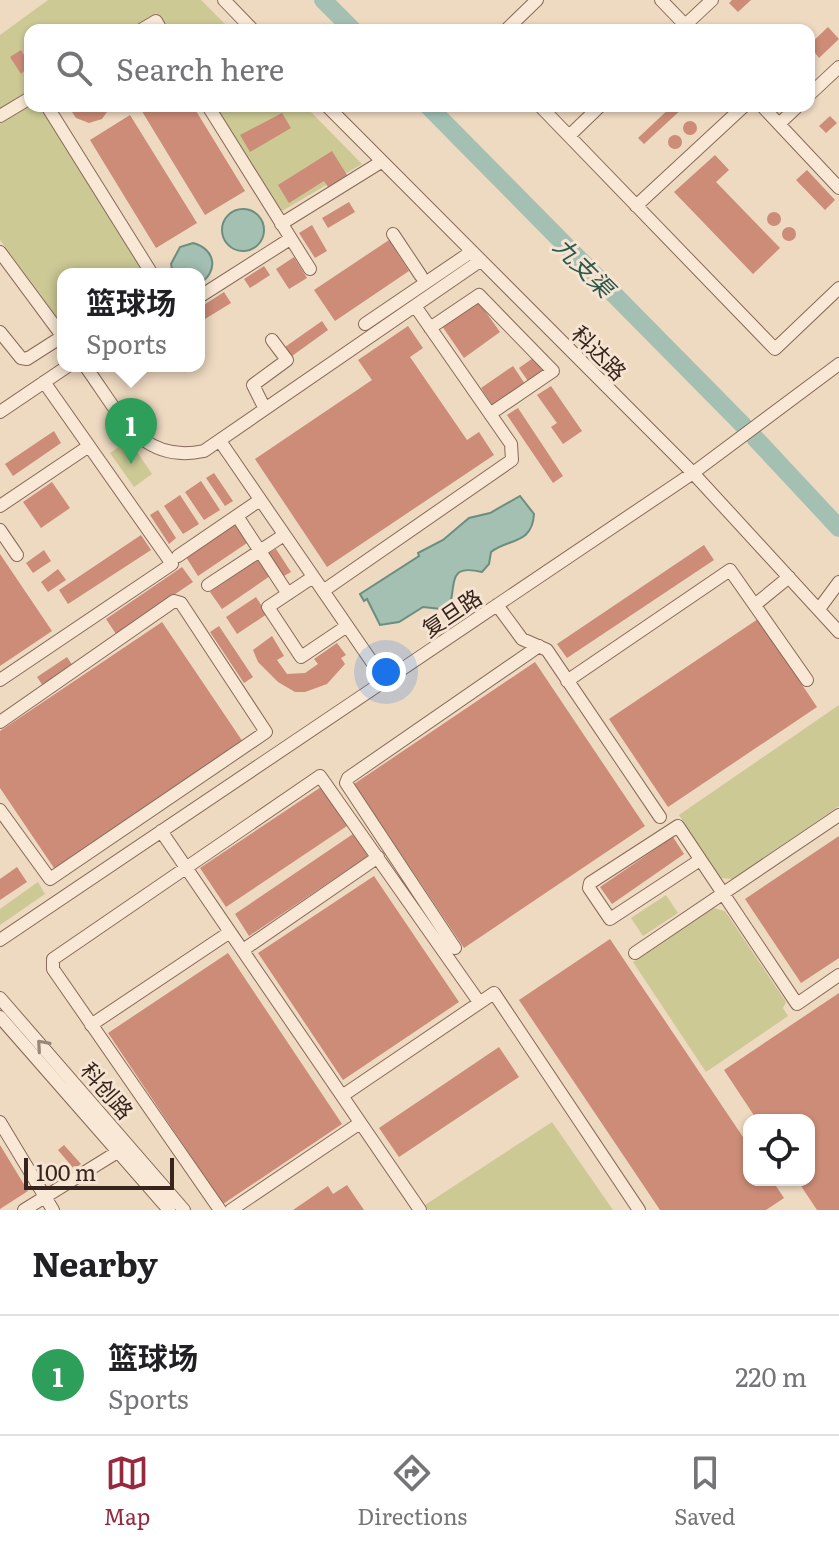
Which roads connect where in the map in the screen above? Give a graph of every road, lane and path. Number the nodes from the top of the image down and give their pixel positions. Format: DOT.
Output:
graph roads {
  1 [pos="224,0"];
  2 [pos="537,0"];
  3 [pos="661,0"];
  4 [pos="712,0"];
  5 [pos="247,24"];
  6 [pos="512,24"];
  7 [pos="682,24"];
  8 [pos="689,24"];
  9 [pos="839,67"];
  10 [pos="815,89"];
  11 [pos="24,102"];
  12 [pos="51,112"];
  13 [pos="212,112"];
  14 [pos="333,112"];
  15 [pos="546,112"];
  16 [pos="594,112"];
  17 [pos="738,112"];
  18 [pos="768,112"];
  19 [pos="792,112"];
  20 [pos="0,116"];
  21 [pos="779,124"];
  22 [pos="569,136"];
  23 [pos="381,162"];
  24 [pos="839,188"];
  25 [pos="636,206"];
  26 [pos="281,224"];
  27 [pos="393,234"];
  28 [pos="290,239"];
  29 [pos="0,252"];
  30 [pos="472,253"];
  31 [pos="148,268"];
  32 [pos="310,269"];
  33 [pos="421,276"];
  34 [pos="839,288"];
  35 [pos="205,293"];
  36 [pos="415,306"];
  37 [pos="57,328"];
  38 [pos="430,328"];
  39 [pos="0,332"];
  40 [pos="57,340"];
  41 [pos="272,340"];
  42 [pos="839,364"];
  43 [pos="59,372"];
  44 [pos="90,372"];
  45 [pos="44,382"];
  46 [pos="265,409"];
  47 [pos="0,412"];
  48 [pos="490,414"];
  49 [pos="220,441"];
  50 [pos="89,446"];
  51 [pos="693,473"];
  52 [pos="260,500"];
  53 [pos="0,506"];
  54 [pos="237,516"];
  55 [pos="0,530"];
  56 [pos="284,535"];
  57 [pos="260,551"];
  58 [pos="17,555"];
  59 [pos="178,556"];
  60 [pos="313,577"];
  61 [pos="789,577"];
  62 [pos="839,582"];
  63 [pos="208,585"];
  64 [pos="323,591"];
  65 [pos="288,594"];
  66 [pos="756,604"];
  67 [pos="497,605"];
  68 [pos="819,609"];
  69 [pos="347,626"];
  70 [pos="839,632"];
  71 [pos="539,646"];
  72 [pos="0,680"];
  73 [pos="807,680"];
  74 [pos="385,681"];
  75 [pos="567,681"];
  76 [pos="0,722"];
  77 [pos="266,732"];
  78 [pos="280,751"];
  79 [pos="0,810"];
  80 [pos="839,815"];
  81 [pos="660,817"];
  82 [pos="161,831"];
  83 [pos="378,857"];
  84 [pos="700,860"];
  85 [pos="186,867"];
  86 [pos="723,893"];
  87 [pos="230,932"];
  88 [pos="0,940"];
  89 [pos="455,948"];
  90 [pos="243,950"];
  91 [pos="635,953"];
  92 [pos="839,975"];
  93 [pos="0,998"];
  94 [pos="479,1002"];
  95 [pos="0,1017"];
  96 [pos="91,1025"];
  97 [pos="342,1096"];
  98 [pos="0,1122"];
  99 [pos="360,1123"];
  100 [pos="119,1151"];
  101 [pos="45,1197"];
  102 [pos="24,1210"];
  103 [pos="53,1210"];
  104 [pos="169,1210"];
  105 [pos="184,1210"];
  106 [pos="220,1210"];
  107 [pos="231,1210"];
  108 [pos="420,1210"];
  109 [pos="639,1210"];
  1 -- 5 [label="street"];
  2 -- 6 [label="street"];
  3 -- 7 [label="street"];
  4 -- 8 [label="street"];
  9 -- 10 [label="street"];
  11 -- 20 [label="street"];
  12 -- 31 [label="street"];
  13 -- 26 [label="street"];
  14 -- 23 [label="street, 科达路"];
  15 -- 22 [label="street"];
  16 -- 22 [label="street"];
  17 -- 25 [label="street"];
  18 -- 21 [label="street"];
  19 -- 21 [label="street"];
  21 -- 24 [label="street"];
  22 -- 25 [label="street"];
  23 -- 26 [label="street"];
  23 -- 30 [label="street, 科达路"];
  25 -- 34 [label="street"];
  26 -- 28 [label="street"];
  27 -- 33 [label="street"];
  28 -- 32 [label="street"];
  28 -- 35 [label="street"];
  29 -- 37 [label="street"];
  30 -- 33 [label="street"];
  30 -- 33 [label="street"];
  30 -- 36 [label="street"];
  30 -- 51 [label="street, 科达路"];
  36 -- 38 [label="street"];
  36 -- 46 [label="street"];
  38 -- 48 [label="street"];
  38 -- 48 [label="street"];
  39 -- 40 [label="street"];
  41 -- 46 [label="street"];
  42 -- 51 [label="street, 复旦路"];
  43 -- 45 [label="street"];
  44 -- 49 [label="street"];
  45 -- 47 [label="street"];
  45 -- 50 [label="street"];
  46 -- 49 [label="street"];
  48 -- 64 [label="street"];
  49 -- 52 [label="street"];
  50 -- 53 [label="street"];
  50 -- 72 [label="street"];
  51 -- 61 [label="street, 科达路"];
  51 -- 67 [label="street, 复旦路"];
  52 -- 54 [label="street"];
  52 -- 56 [label="street"];
  54 -- 57 [label="street"];
  54 -- 59 [label="street"];
  55 -- 58 [label="street"];
  56 -- 57 [label="street"];
  56 -- 60 [label="street"];
  57 -- 63 [label="street"];
  57 -- 65 [label="street"];
  60 -- 64 [label="street"];
  60 -- 65 [label="street"];
  61 -- 66 [label="street"];
  61 -- 68 [label="street, 科达路"];
  62 -- 68 [label="street"];
  64 -- 69 [label="street"];
  65 -- 69 [label="street"];
  66 -- 73 [label="street"];
  66 -- 75 [label="street"];
  67 -- 71 [label="street"];
  67 -- 74 [label="street, 复旦路"];
  68 -- 70 [label="street, 科达路"];
  69 -- 74 [label="street"];
  71 -- 75 [label="street"];
  71 -- 89 [label="street"];
  74 -- 78 [label="street, 复旦路"];
  75 -- 81 [label="street"];
  76 -- 77 [label="street"];
  77 -- 78 [label="street"];
  77 -- 79 [label="street"];
  78 -- 82 [label="street, 复旦路"];
  80 -- 86 [label="street"];
  82 -- 85 [label="street"];
  82 -- 88 [label="street, 复旦路"];
  83 -- 85 [label="street"];
  83 -- 90 [label="street"];
  83 -- 94 [label="street"];
  84 -- 84 [label="street"];
  84 -- 86 [label="street"];
  85 -- 87 [label="street"];
  85 -- 96 [label="street"];
  86 -- 91 [label="street"];
  86 -- 92 [label="street"];
  87 -- 90 [label="street"];
  87 -- 96 [label="street"];
  90 -- 97 [label="street"];
  105 -- 93 [label="street, 科创路, one-way"];
  94 -- 97 [label="street"];
  94 -- 109 [label="street"];
  95 -- 100 [label="street, 科创路"];
  96 -- 106 [label="street"];
  97 -- 99 [label="street"];
  98 -- 101 [label="street"];
  99 -- 107 [label="street"];
  99 -- 108 [label="street"];
  100 -- 101 [label="street"];
  100 -- 104 [label="street, 科创路"];
  101 -- 102 [label="street"];
  101 -- 103 [label="street"];
}
